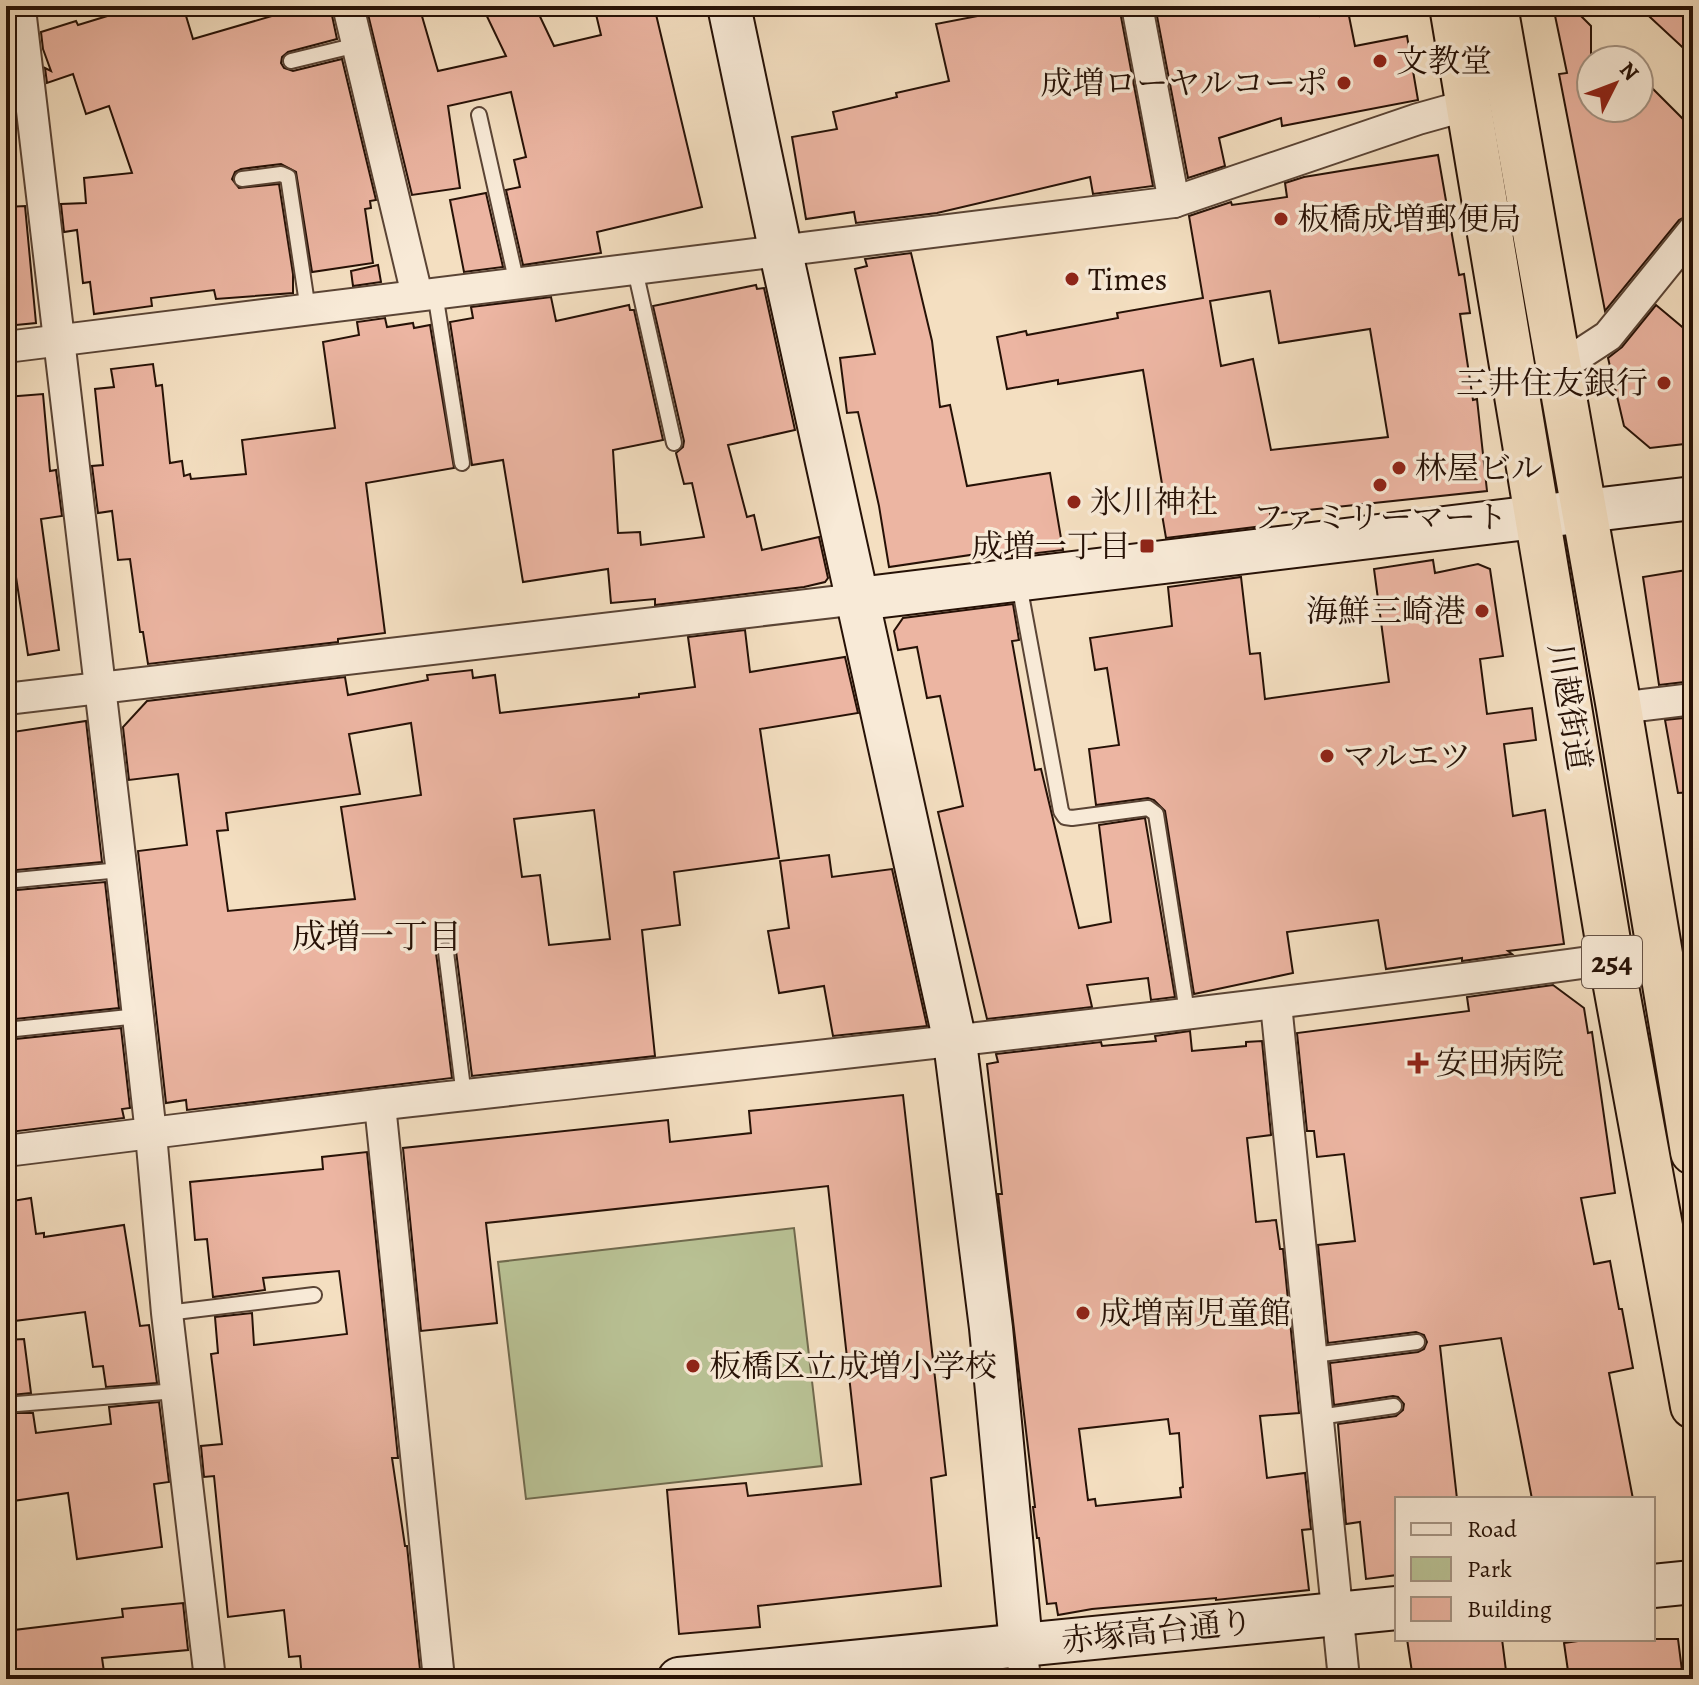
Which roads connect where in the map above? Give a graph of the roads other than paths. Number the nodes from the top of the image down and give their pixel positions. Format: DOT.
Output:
graph roads {
  1 [pos="348,6"];
  2 [pos="729,6"];
  3 [pos="1137,6"];
  4 [pos="1452,6"];
  5 [pos="1495,6"];
  6 [pos="18,9"];
  7 [pos="357,45"];
  8 [pos="291,61"];
  9 [pos="1468,105"];
  10 [pos="479,115"];
  11 [pos="242,179"];
  12 [pos="1174,202"];
  13 [pos="1693,231"];
  14 [pos="781,253"];
  15 [pos="635,270"];
  16 [pos="517,284"];
  17 [pos="426,294"];
  18 [pos="308,310"];
  19 [pos="58,341"];
  20 [pos="6,347"];
  21 [pos="1559,368"];
  22 [pos="674,443"];
  23 [pos="462,463"];
  24 [pos="1693,498"];
  25 [pos="1584,511"];
  26 [pos="1539,517"];
  27 [pos="1018,580"];
  28 [pos="858,599"];
  29 [pos="99,688"];
  30 [pos="6,699"];
  31 [pos="1693,699"];
  32 [pos="1619,708"];
  33 [pos="120,870"];
  34 [pos="6,881"];
  35 [pos="446,952"];
  36 [pos="1611,959"];
  37 [pos="1276,1004"];
  38 [pos="1187,1012"];
  39 [pos="138,1016"];
  40 [pos="6,1030"];
  41 [pos="955,1042"];
  42 [pos="464,1096"];
  43 [pos="380,1105"];
  44 [pos="151,1134"];
  45 [pos="6,1151"];
  46 [pos="1693,1152"];
  47 [pos="314,1295"];
  48 [pos="167,1313"];
  49 [pos="1417,1342"];
  50 [pos="1313,1355"];
  51 [pos="176,1391"];
  52 [pos="17,1404"];
  53 [pos="1394,1406"];
  54 [pos="1693,1406"];
  55 [pos="1319,1417"];
  56 [pos="1693,1582"];
  57 [pos="1655,1586"];
  58 [pos="1395,1608"];
  59 [pos="1338,1613"];
  60 [pos="1023,1662"];
  61 [pos="210,1679"];
  62 [pos="439,1679"];
  63 [pos="679,1679"];
  64 [pos="1344,1679"];
  1 -- 7 [label="street"];
  2 -- 14 [label="street"];
  3 -- 12 [label="street"];
  4 -- 9 [label="highway, 川越街道 / 254"];
  5 -- 21 [label="highway, 川越街道 / 254"];
  6 -- 19 [label="street"];
  7 -- 8 [label="lane"];
  7 -- 17 [label="street"];
  9 -- 12 [label="street"];
  9 -- 26 [label="highway, 川越街道 / 254"];
  10 -- 16 [label="lane"];
  11 -- 18 [label="lane"];
  12 -- 14 [label="street"];
  13 -- 21 [label="street"];
  14 -- 15 [label="street"];
  14 -- 28 [label="street"];
  15 -- 16 [label="street"];
  15 -- 22 [label="lane"];
  16 -- 17 [label="street"];
  17 -- 18 [label="street"];
  17 -- 23 [label="lane"];
  18 -- 19 [label="street"];
  19 -- 20 [label="street"];
  19 -- 29 [label="street"];
  21 -- 25 [label="highway, 川越街道 / 254"];
  24 -- 25 [label="street"];
  25 -- 26 [label="street"];
  25 -- 32 [label="highway, 川越街道 / 254"];
  26 -- 27 [label="street"];
  26 -- 36 [label="highway, 川越街道 / 254"];
  27 -- 28 [label="street"];
  27 -- 38 [label="lane"];
  28 -- 29 [label="street"];
  28 -- 41 [label="street"];
  29 -- 30 [label="street"];
  29 -- 33 [label="street"];
  31 -- 32 [label="street"];
  32 -- 46 [label="highway, 川越街道 / 254"];
  33 -- 34 [label="lane"];
  33 -- 39 [label="street"];
  35 -- 42 [label="lane"];
  36 -- 37 [label="street"];
  36 -- 54 [label="highway, 川越街道 / 254"];
  37 -- 38 [label="street"];
  37 -- 50 [label="street"];
  38 -- 41 [label="street"];
  39 -- 40 [label="lane"];
  39 -- 44 [label="street"];
  41 -- 42 [label="street"];
  41 -- 60 [label="street"];
  42 -- 43 [label="street"];
  43 -- 44 [label="street"];
  43 -- 62 [label="street"];
  44 -- 45 [label="street"];
  44 -- 48 [label="street"];
  47 -- 48 [label="lane"];
  48 -- 51 [label="street"];
  49 -- 50 [label="lane"];
  50 -- 55 [label="street"];
  51 -- 52 [label="lane"];
  51 -- 61 [label="street"];
  53 -- 55 [label="lane"];
  55 -- 59 [label="street"];
  56 -- 57 [label="street"];
  58 -- 59 [label="street, 赤塚高台通り"];
  59 -- 60 [label="street, 赤塚高台通り"];
  59 -- 64 [label="street"];
  60 -- 63 [label="street, 赤塚高台通り"];
}
